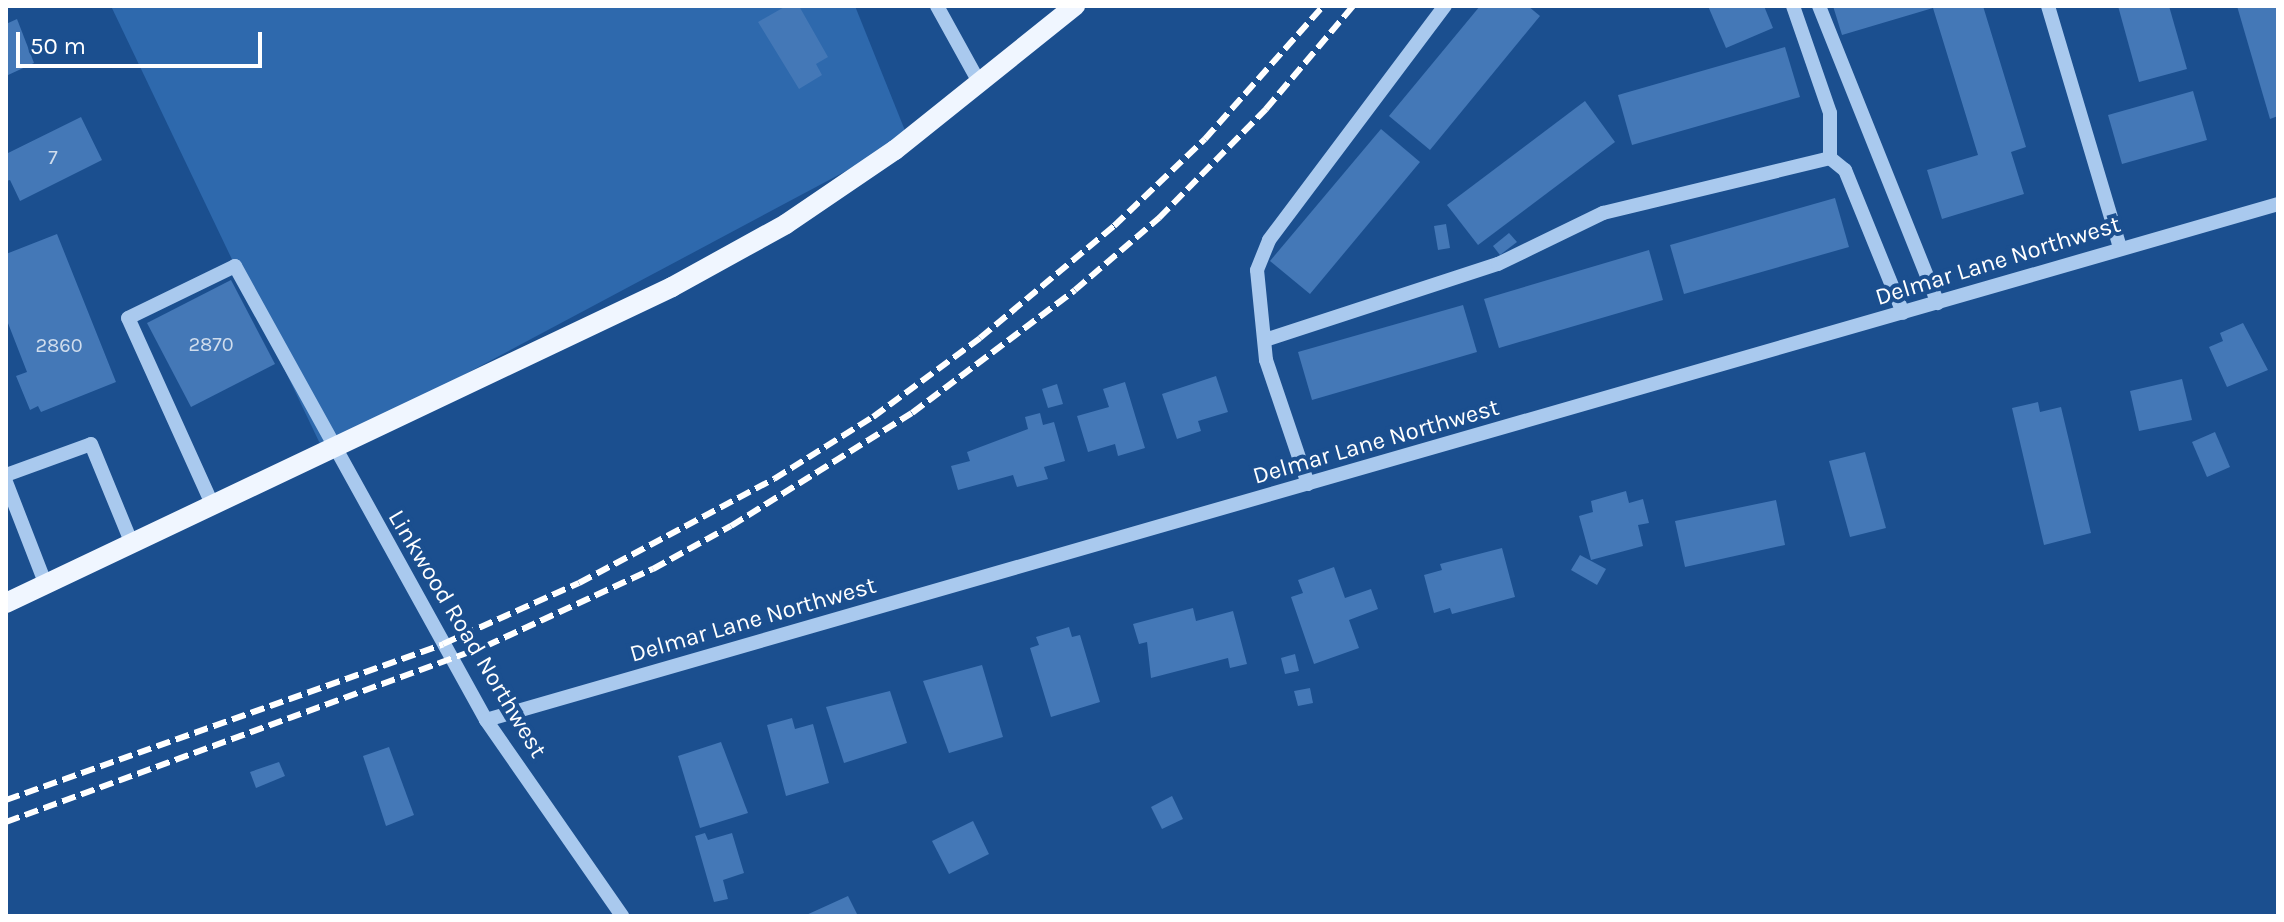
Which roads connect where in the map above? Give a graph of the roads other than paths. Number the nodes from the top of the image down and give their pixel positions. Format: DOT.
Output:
graph roads {
  1 [pos="937,6"];
  2 [pos="1075,6"];
  3 [pos="1445,6"];
  4 [pos="1793,6"];
  5 [pos="1819,6"];
  6 [pos="2048,6"];
  7 [pos="980,84"];
  8 [pos="1830,158"];
  9 [pos="2278,204"];
  10 [pos="2120,247"];
  11 [pos="1938,303"];
  12 [pos="1903,313"];
  13 [pos="1265,340"];
  14 [pos="334,449"];
  15 [pos="6,475"];
  16 [pos="6,482"];
  17 [pos="1308,484"];
  18 [pos="213,506"];
  19 [pos="132,544"];
  20 [pos="46,585"];
  21 [pos="6,603"];
  22 [pos="486,720"];
  23 [pos="622,916"];
  1 -- 7 [label="street"];
  2 -- 7 [label="main road"];
  3 -- 13 [label="street"];
  4 -- 8 [label="street"];
  5 -- 11 [label="street"];
  6 -- 10 [label="street"];
  7 -- 14 [label="main road"];
  8 -- 12 [label="street"];
  8 -- 13 [label="street"];
  9 -- 10 [label="street, Delmar Lane Northwest"];
  10 -- 11 [label="street, Delmar Lane Northwest"];
  11 -- 12 [label="street, Delmar Lane Northwest"];
  12 -- 17 [label="street, Delmar Lane Northwest"];
  13 -- 17 [label="street"];
  14 -- 18 [label="main road"];
  14 -- 18 [label="street, Linkwood Road Northwest"];
  14 -- 22 [label="street, Linkwood Road Northwest"];
  15 -- 19 [label="street"];
  16 -- 20 [label="street"];
  17 -- 22 [label="street, Delmar Lane Northwest"];
  18 -- 19 [label="main road"];
  19 -- 20 [label="main road"];
  20 -- 21 [label="main road"];
  22 -- 23 [label="street, Linkwood Road Northwest"];
}
